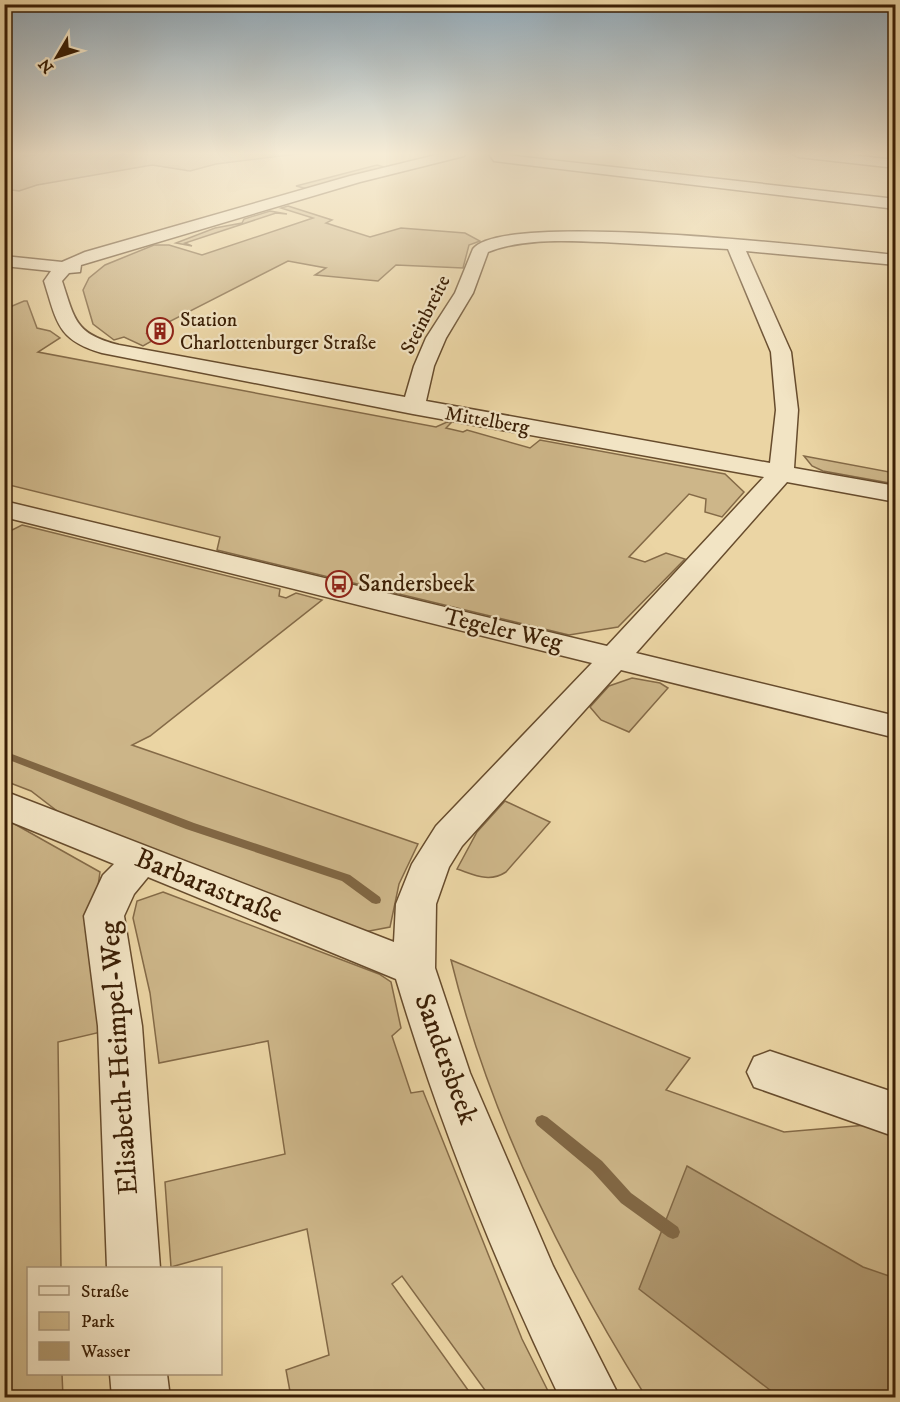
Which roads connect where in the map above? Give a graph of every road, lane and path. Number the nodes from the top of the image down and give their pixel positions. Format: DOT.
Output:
graph roads {
  1 [pos="222,218"];
  2 [pos="735,245"];
  3 [pos="896,260"];
  4 [pos="4,262"];
  5 [pos="66,269"];
  6 [pos="413,408"];
  7 [pos="781,473"];
  8 [pos="896,494"];
  9 [pos="4,509"];
  10 [pos="615,657"];
  11 [pos="896,727"];
  12 [pos="4,804"];
  13 [pos="142,858"];
  14 [pos="414,968"];
  15 [pos="770,1072"];
  16 [pos="896,1115"];
  17 [pos="133,1267"];
  18 [pos="139,1375"];
  19 [pos="141,1398"];
  20 [pos="591,1398"];
  1 -- 5 [label="street"];
  2 -- 3 [label="street, Steinbreite"];
  2 -- 6 [label="street, Steinbreite"];
  2 -- 7 [label="street"];
  4 -- 5 [label="street"];
  5 -- 6 [label="street, Mittelberg"];
  6 -- 7 [label="street, Mittelberg"];
  7 -- 8 [label="street, Mittelberg"];
  7 -- 10 [label="street, Sandersbeek"];
  9 -- 10 [label="street, Tegeler Weg"];
  10 -- 11 [label="street, Tegeler Weg"];
  10 -- 14 [label="street, Sandersbeek"];
  12 -- 13 [label="street, Barbarastraße"];
  13 -- 14 [label="street, Barbarastraße"];
  13 -- 17 [label="street, Elisabeth-Heimpel-Weg"];
  14 -- 20 [label="street, Sandersbeek"];
  15 -- 16 [label="street"];
  18 -- 19 [label="street"];
}
